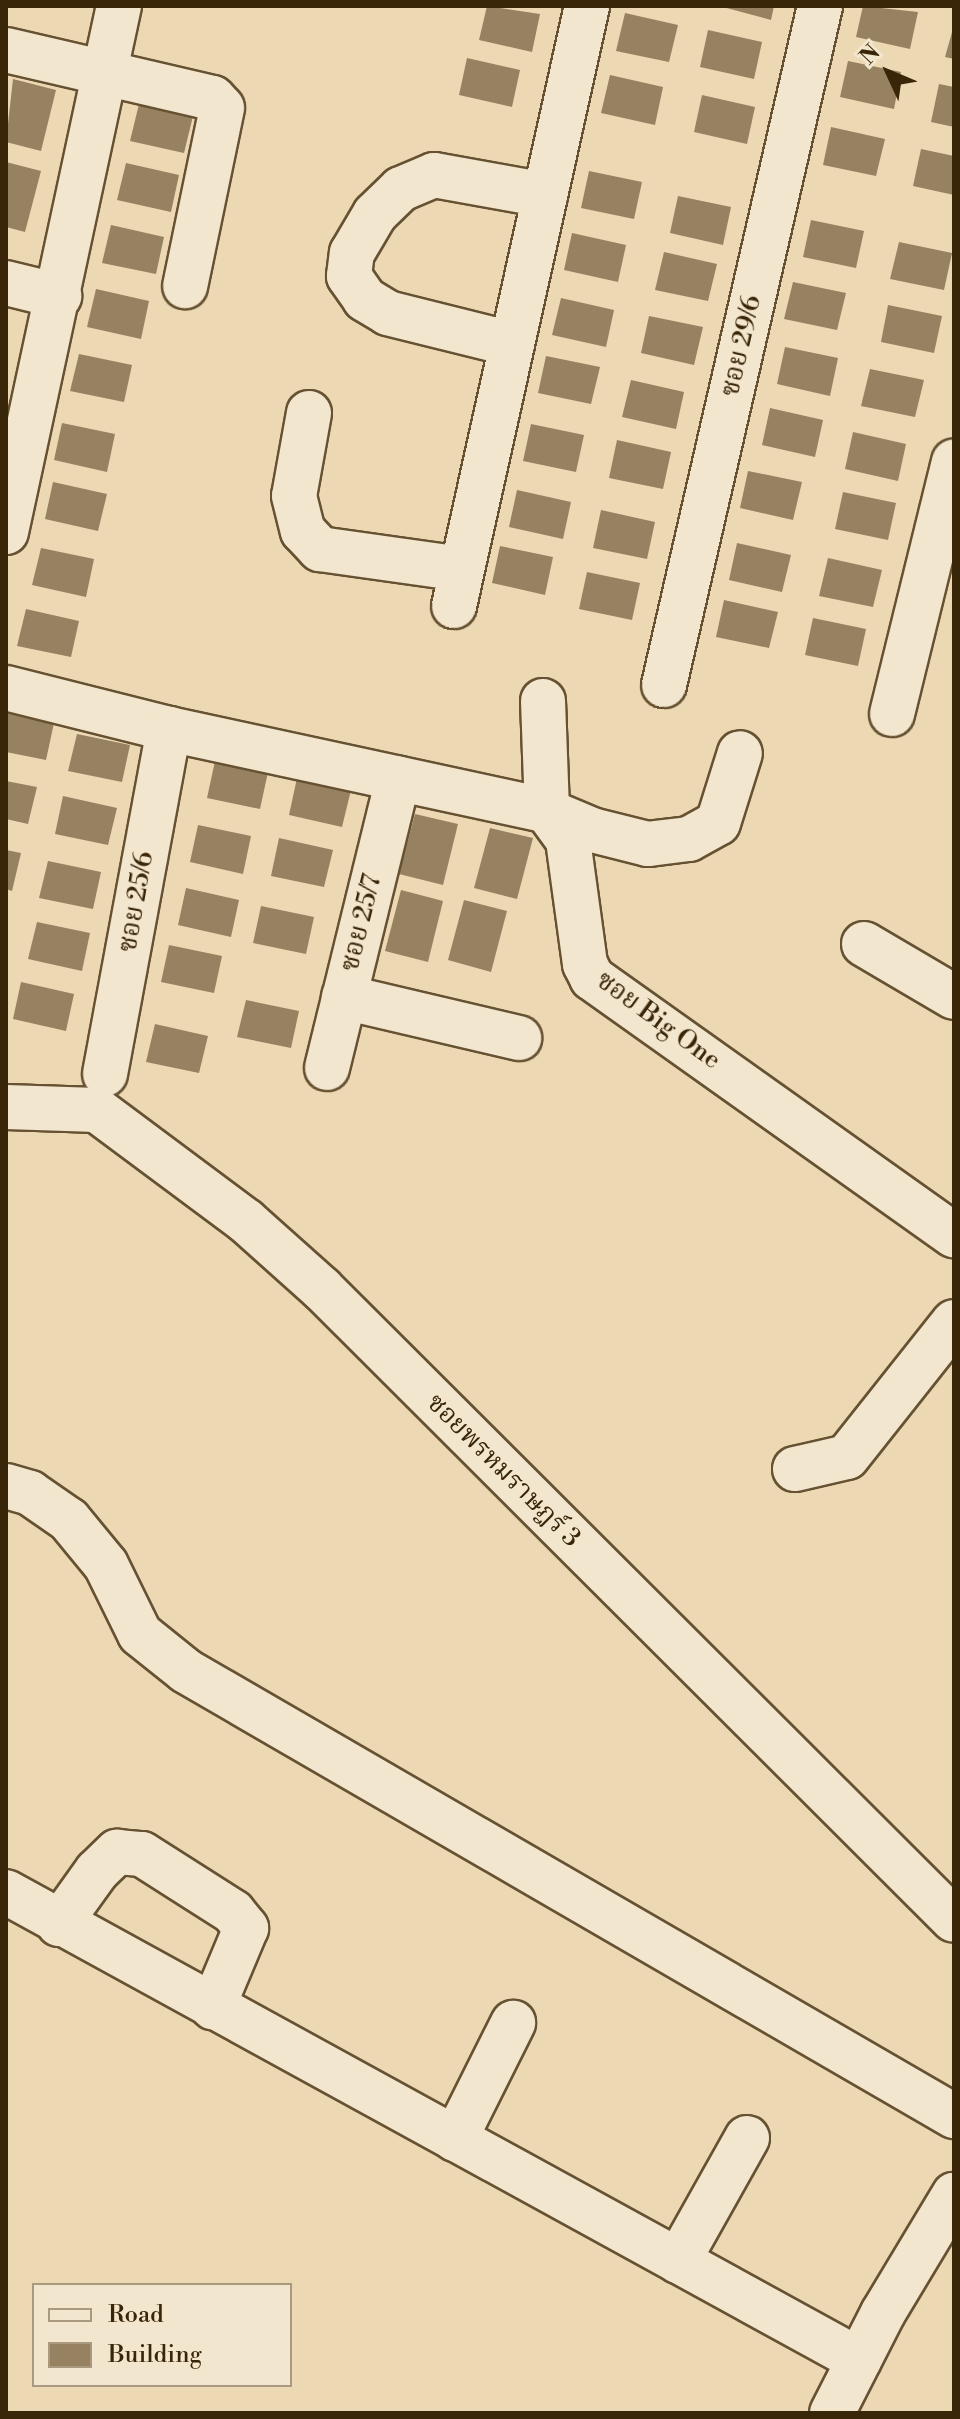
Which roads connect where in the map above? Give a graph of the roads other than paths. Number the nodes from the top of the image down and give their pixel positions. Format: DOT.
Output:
graph roads {
  1 [pos="119,6"];
  2 [pos="587,6"];
  3 [pos="820,6"];
  4 [pos="6,50"];
  5 [pos="108,74"];
  6 [pos="545,195"];
  7 [pos="6,283"];
  8 [pos="185,286"];
  9 [pos="59,296"];
  10 [pos="512,344"];
  11 [pos="309,413"];
  12 [pos="954,462"];
  13 [pos="7,519"];
  14 [pos="938,588"];
  15 [pos="664,685"];
  16 [pos="6,688"];
  17 [pos="543,701"];
  18 [pos="892,714"];
  19 [pos="169,729"];
  20 [pos="740,753"];
  21 [pos="398,779"];
  22 [pos="547,811"];
  23 [pos="864,944"];
  24 [pos="344,997"];
  25 [pos="954,997"];
  26 [pos="519,1038"];
  27 [pos="327,1068"];
  28 [pos="105,1074"];
  29 [pos="6,1107"];
  30 [pos="954,1235"];
  31 [pos="954,1322"];
  32 [pos="795,1469"];
  33 [pos="6,1486"];
  34 [pos="6,1892"];
  35 [pos="954,1920"];
  36 [pos="59,1924"];
  37 [pos="213,2007"];
  38 [pos="513,2023"];
  39 [pos="954,2116"];
  40 [pos="747,2138"];
  41 [pos="455,2139"];
  42 [pos="954,2195"];
  43 [pos="678,2261"];
  44 [pos="859,2360"];
  45 [pos="832,2413"];
  1 -- 5 [label="street"];
  2 -- 6 [label="street"];
  3 -- 15 [label="street, ซอย 29/6"];
  4 -- 5 [label="street"];
  5 -- 8 [label="street"];
  5 -- 9 [label="street"];
  6 -- 10 [label="street"];
  6 -- 10 [label="street"];
  7 -- 9 [label="street"];
  9 -- 13 [label="street"];
  10 -- 11 [label="street"];
  12 -- 14 [label="street"];
  14 -- 18 [label="street"];
  16 -- 19 [label="street"];
  17 -- 22 [label="street"];
  19 -- 21 [label="street"];
  19 -- 28 [label="street, ซอย 25/6"];
  20 -- 22 [label="street"];
  21 -- 22 [label="street"];
  21 -- 24 [label="street, ซอย 25/7"];
  22 -- 30 [label="street, ซอย Big One"];
  23 -- 25 [label="street"];
  24 -- 26 [label="street"];
  24 -- 27 [label="street, ซอย 25/7"];
  29 -- 35 [label="street, ซอยพรหมราษฎร์ 3"];
  31 -- 32 [label="street"];
  33 -- 39 [label="street"];
  34 -- 36 [label="street"];
  36 -- 37 [label="street"];
  36 -- 37 [label="street"];
  37 -- 41 [label="street"];
  38 -- 41 [label="street"];
  40 -- 43 [label="street"];
  41 -- 43 [label="street"];
  42 -- 44 [label="street"];
  43 -- 44 [label="street"];
  44 -- 45 [label="street"];
}
